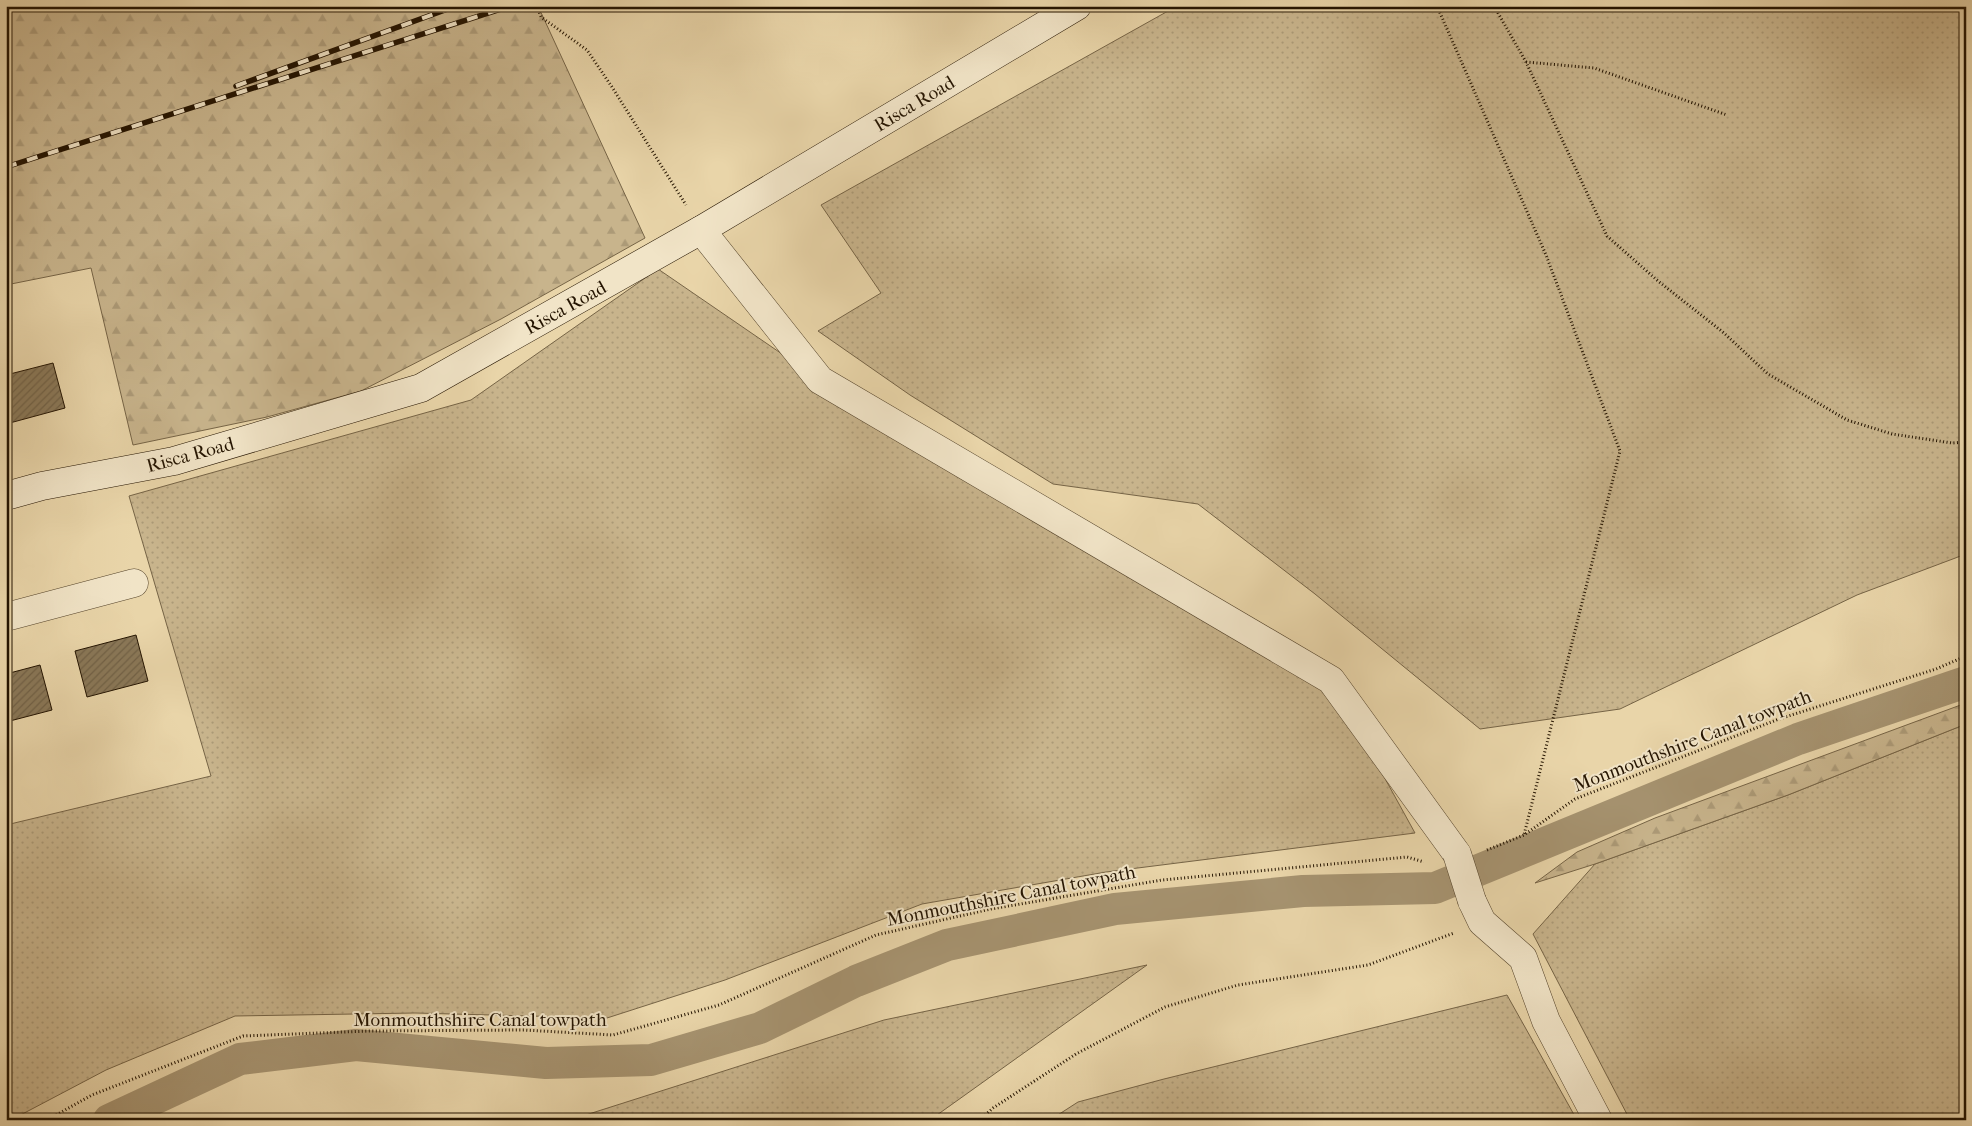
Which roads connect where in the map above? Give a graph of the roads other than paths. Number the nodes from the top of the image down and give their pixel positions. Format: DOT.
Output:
graph roads {
  1 [pos="1077,6"];
  2 [pos="701,230"];
  3 [pos="6,496"];
  4 [pos="134,583"];
  5 [pos="6,617"];
  6 [pos="1598,1120"];
  1 -- 2 [label="street, Risca Road"];
  2 -- 3 [label="street, Risca Road"];
  2 -- 6 [label="street, bridge"];
  4 -- 5 [label="street"];
}
